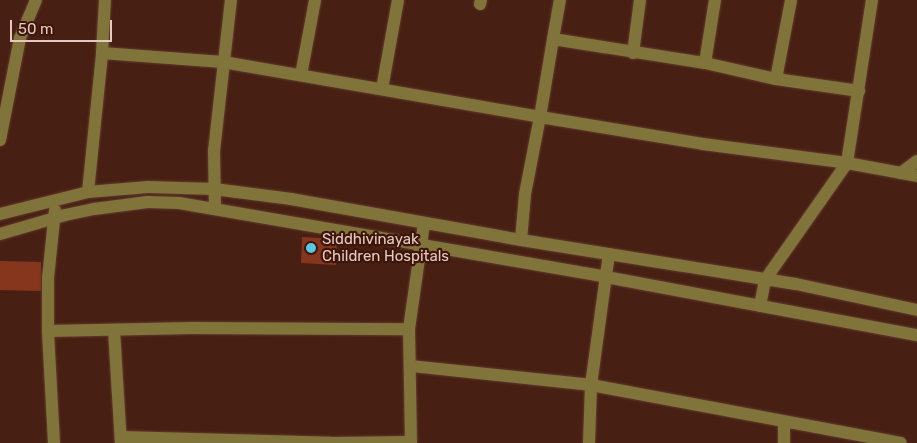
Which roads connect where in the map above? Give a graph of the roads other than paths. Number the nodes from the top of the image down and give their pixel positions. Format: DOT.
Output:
graph roads {
  1 [pos="36,0"];
  2 [pos="105,0"];
  3 [pos="232,0"];
  4 [pos="315,0"];
  5 [pos="398,0"];
  6 [pos="560,0"];
  7 [pos="640,0"];
  8 [pos="715,0"];
  9 [pos="791,0"];
  10 [pos="872,0"];
  11 [pos="553,40"];
  12 [pos="102,53"];
  13 [pos="633,53"];
  14 [pos="223,62"];
  15 [pos="704,63"];
  16 [pos="301,75"];
  17 [pos="776,79"];
  18 [pos="382,89"];
  19 [pos="859,91"];
  20 [pos="540,117"];
  21 [pos="0,140"];
  22 [pos="917,161"];
  23 [pos="847,163"];
  24 [pos="901,173"];
  25 [pos="917,176"];
  26 [pos="214,189"];
  27 [pos="88,192"];
  28 [pos="55,200"];
  29 [pos="215,208"];
  30 [pos="0,214"];
  31 [pos="54,218"];
  32 [pos="424,223"];
  33 [pos="0,234"];
  34 [pos="521,240"];
  35 [pos="421,245"];
  36 [pos="609,254"];
  37 [pos="606,277"];
  38 [pos="765,280"];
  39 [pos="760,306"];
  40 [pos="917,310"];
  41 [pos="409,329"];
  42 [pos="114,330"];
  43 [pos="48,331"];
  44 [pos="917,335"];
  45 [pos="411,366"];
  46 [pos="591,385"];
  47 [pos="784,422"];
  48 [pos="121,440"];
  49 [pos="887,442"];
  50 [pos="54,443"];
  51 [pos="411,443"];
  52 [pos="589,443"];
  53 [pos="784,443"];
  54 [pos="901,443"];
  1 -- 21 [label="street"];
  2 -- 12 [label="street"];
  3 -- 14 [label="street"];
  4 -- 16 [label="street"];
  5 -- 18 [label="street"];
  6 -- 11 [label="street"];
  7 -- 13 [label="street"];
  8 -- 15 [label="street"];
  9 -- 17 [label="street"];
  10 -- 19 [label="street"];
  11 -- 13 [label="street"];
  11 -- 20 [label="street"];
  12 -- 14 [label="street"];
  12 -- 27 [label="street"];
  13 -- 15 [label="street"];
  14 -- 16 [label="street"];
  14 -- 26 [label="street"];
  15 -- 17 [label="street"];
  16 -- 18 [label="street"];
  17 -- 19 [label="street"];
  18 -- 20 [label="street"];
  19 -- 23 [label="street"];
  20 -- 23 [label="street"];
  20 -- 34 [label="street"];
  22 -- 24 [label="street"];
  23 -- 24 [label="street"];
  23 -- 38 [label="street"];
  24 -- 25 [label="street"];
  26 -- 27 [label="street"];
  26 -- 29 [label="street"];
  26 -- 32 [label="street"];
  27 -- 28 [label="street"];
  28 -- 30 [label="street"];
  28 -- 31 [label="street"];
  29 -- 31 [label="street"];
  29 -- 35 [label="street"];
  31 -- 33 [label="street"];
  31 -- 43 [label="street"];
  32 -- 34 [label="street"];
  32 -- 35 [label="street"];
  34 -- 36 [label="street"];
  35 -- 37 [label="street"];
  35 -- 41 [label="street"];
  36 -- 37 [label="street"];
  36 -- 38 [label="street"];
  37 -- 39 [label="street"];
  37 -- 46 [label="street"];
  38 -- 39 [label="street"];
  38 -- 40 [label="street"];
  39 -- 44 [label="street"];
  41 -- 42 [label="street"];
  41 -- 45 [label="street"];
  42 -- 43 [label="street"];
  42 -- 48 [label="street"];
  43 -- 50 [label="street"];
  45 -- 46 [label="street"];
  45 -- 51 [label="street"];
  46 -- 47 [label="street"];
  46 -- 52 [label="street"];
  47 -- 49 [label="street"];
  47 -- 53 [label="street"];
  48 -- 51 [label="street"];
  49 -- 54 [label="street"];
}
